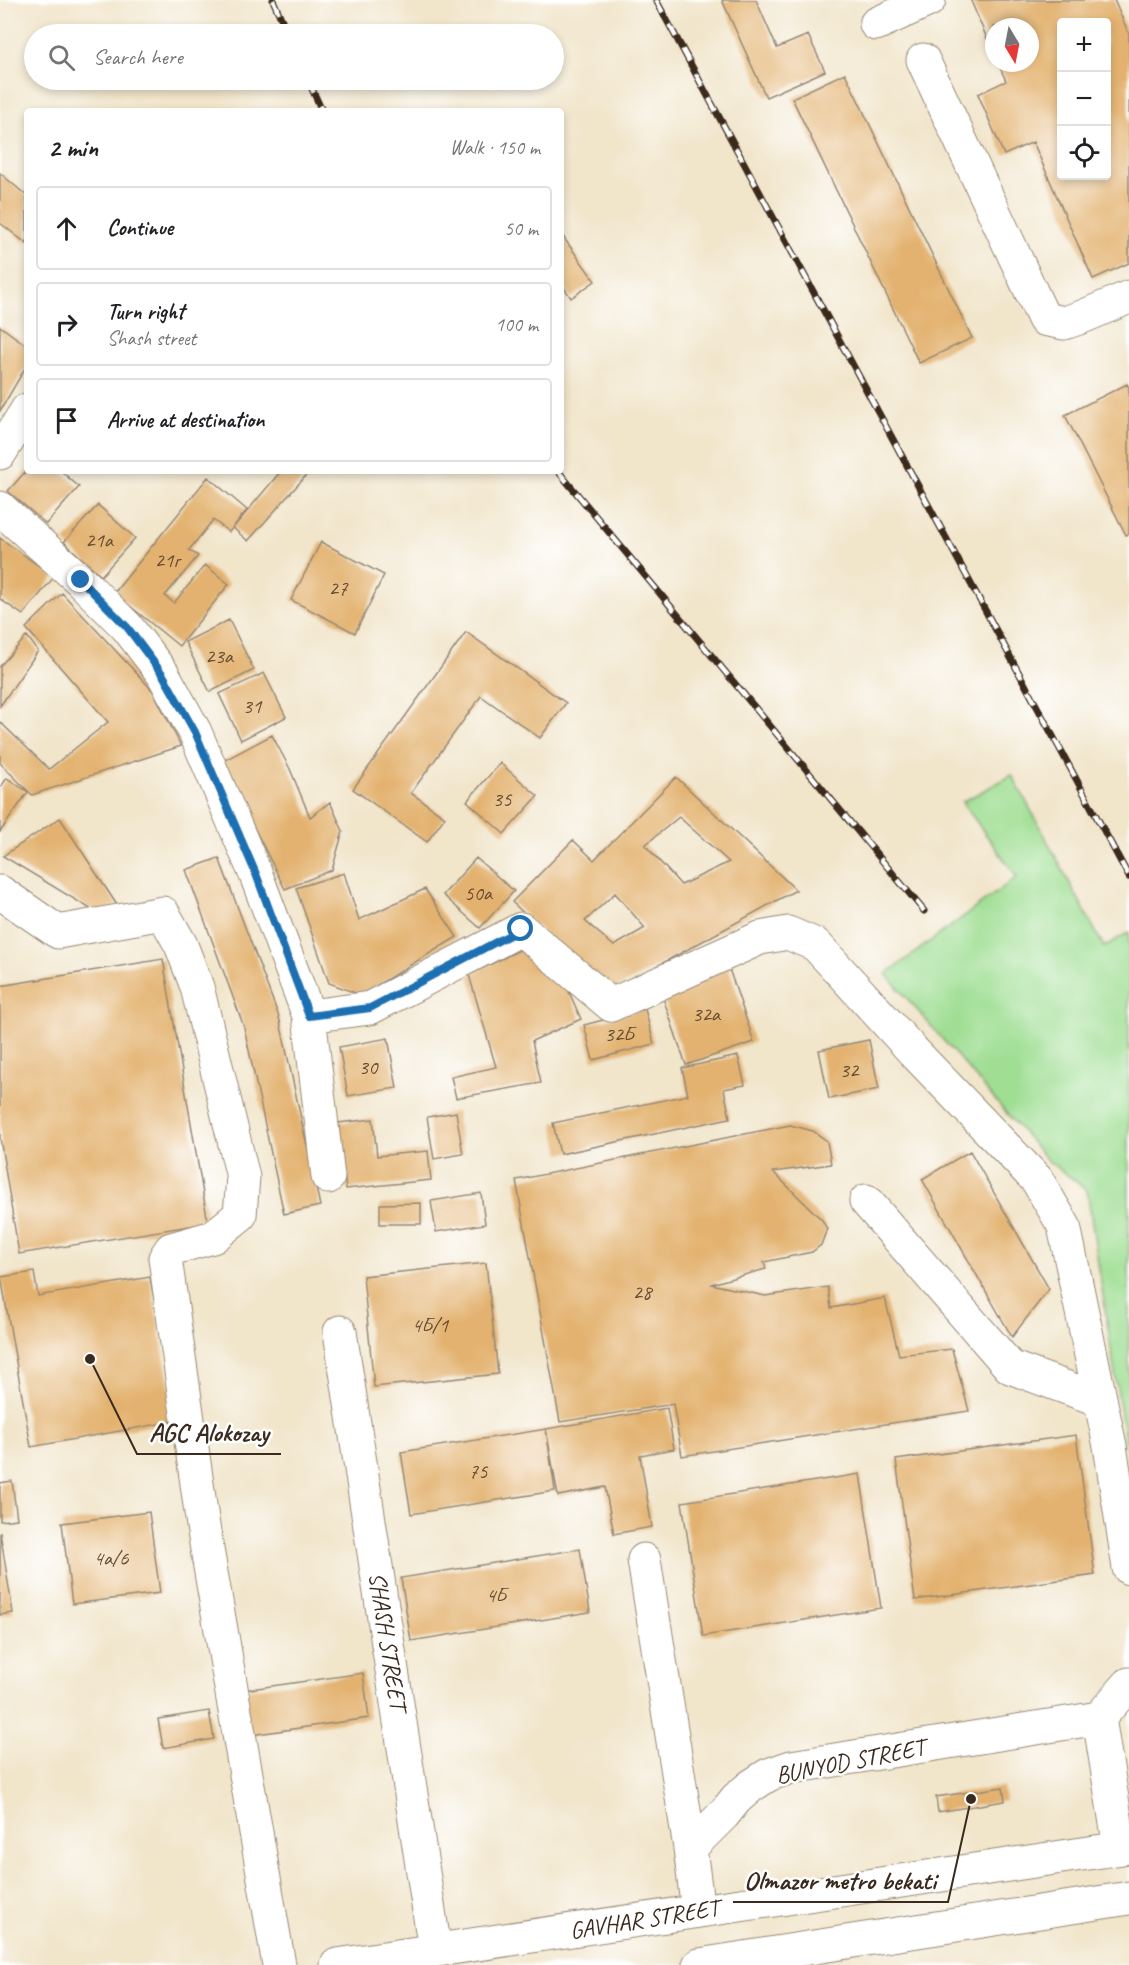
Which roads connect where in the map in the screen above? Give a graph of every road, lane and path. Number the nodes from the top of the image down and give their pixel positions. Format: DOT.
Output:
graph roads {
  1 [pos="929,0"];
  2 [pos="876,24"];
  3 [pos="923,60"];
  4 [pos="1129,297"];
  5 [pos="24,415"];
  6 [pos="0,453"];
  7 [pos="0,508"];
  8 [pos="0,892"];
  9 [pos="309,1016"];
  10 [pos="328,1177"];
  11 [pos="866,1201"];
  12 [pos="340,1332"];
  13 [pos="1100,1400"];
  14 [pos="644,1560"];
  15 [pos="1129,1568"];
  16 [pos="1129,1684"];
  17 [pos="1099,1718"];
  18 [pos="1124,1847"];
  19 [pos="690,1848"];
  20 [pos="1129,1898"];
  21 [pos="698,1911"];
  22 [pos="435,1950"];
  23 [pos="279,1965"];
  24 [pos="337,1965"];
  25 [pos="699,1965"];
  1 -- 2 [label="street"];
  3 -- 4 [label="street"];
  5 -- 6 [label="street"];
  7 -- 9 [label="street"];
  8 -- 23 [label="street"];
  9 -- 10 [label="street"];
  9 -- 13 [label="street"];
  11 -- 13 [label="street"];
  12 -- 22 [label="street, SHASH STREET"];
  13 -- 15 [label="street"];
  14 -- 19 [label="street"];
  16 -- 17 [label="street"];
  17 -- 18 [label="street"];
  17 -- 19 [label="street, BUNYOD STREET"];
  18 -- 20 [label="street"];
  18 -- 21 [label="street, GAVHAR STREET"];
  19 -- 21 [label="street"];
  20 -- 25 [label="street"];
  21 -- 22 [label="street, GAVHAR STREET"];
  22 -- 24 [label="street, GAVHAR STREET"];
}
